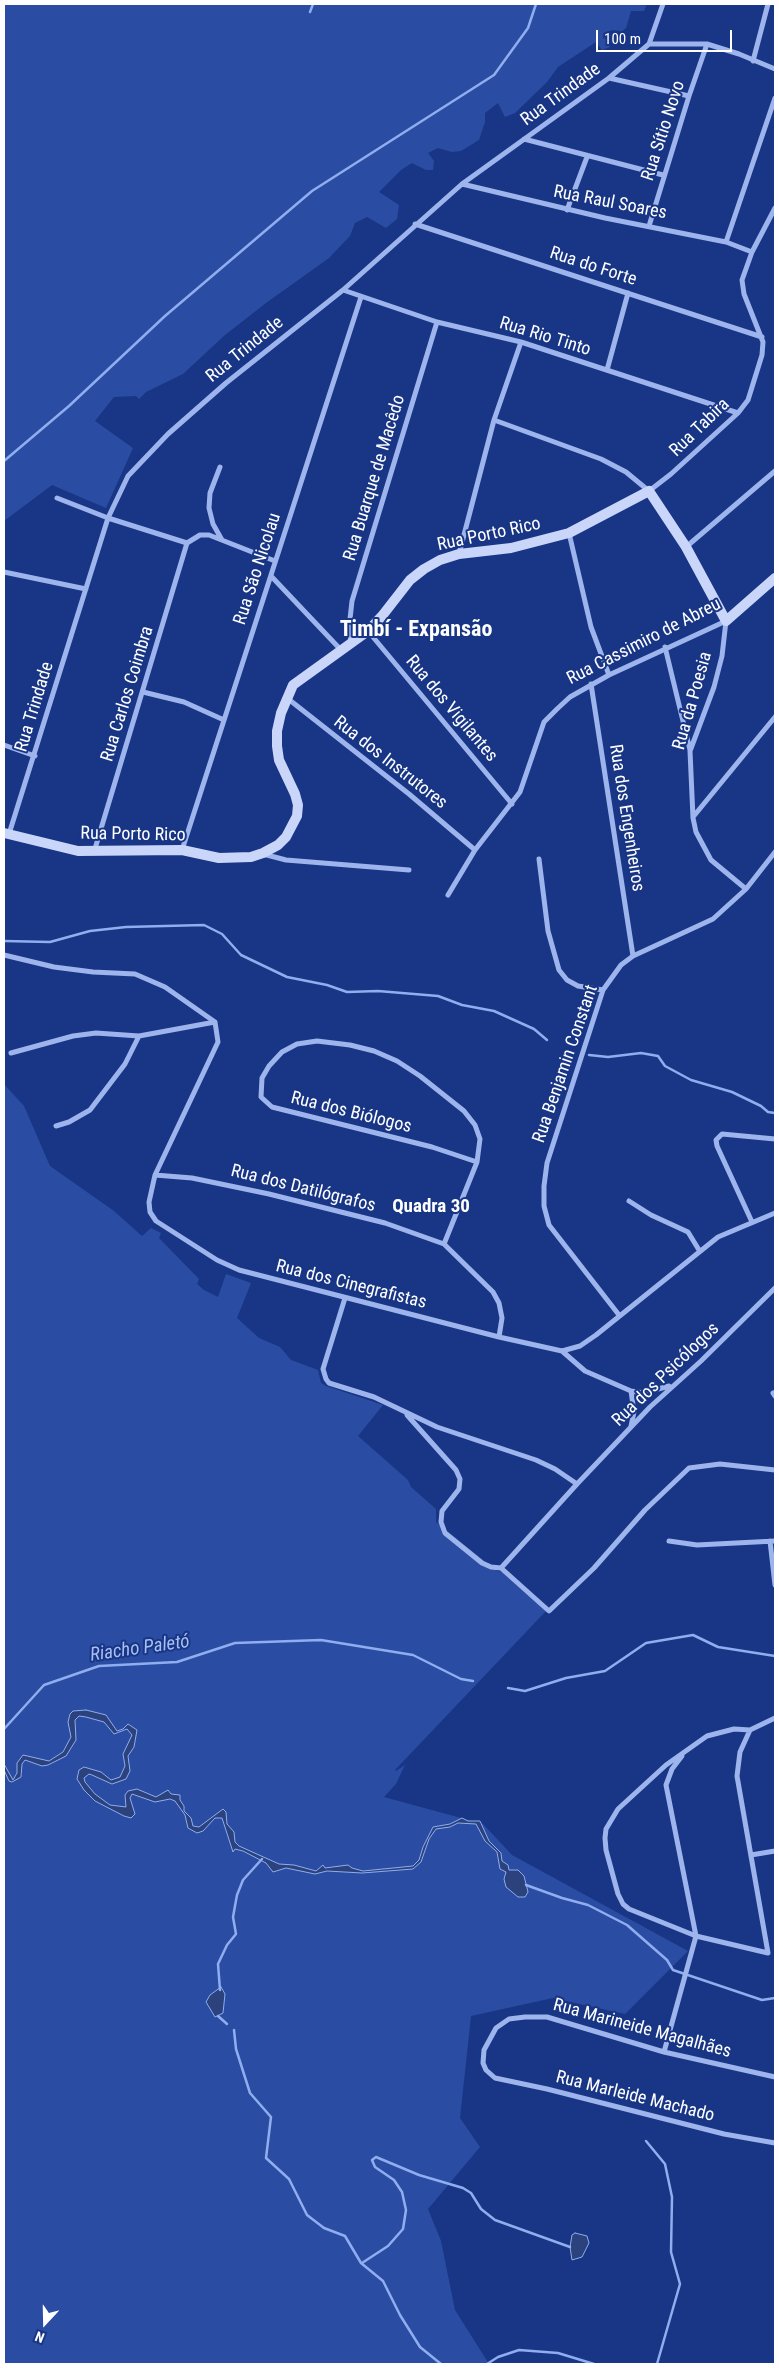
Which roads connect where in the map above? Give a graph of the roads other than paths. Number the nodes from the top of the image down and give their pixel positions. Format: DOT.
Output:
graph roads {
  1 [pos="662,4"];
  2 [pos="768,4"];
  3 [pos="649,44"];
  4 [pos="707,44"];
  5 [pos="753,60"];
  6 [pos="775,69"];
  7 [pos="609,78"];
  8 [pos="689,96"];
  9 [pos="775,98"];
  10 [pos="524,139"];
  11 [pos="587,157"];
  12 [pos="663,176"];
  13 [pos="462,184"];
  14 [pos="775,208"];
  15 [pos="567,210"];
  16 [pos="415,224"];
  17 [pos="649,226"];
  18 [pos="726,242"];
  19 [pos="752,252"];
  20 [pos="343,290"];
  21 [pos="628,292"];
  22 [pos="361,298"];
  23 [pos="437,322"];
  24 [pos="762,337"];
  25 [pos="521,342"];
  26 [pos="608,370"];
  27 [pos="738,413"];
  28 [pos="494,420"];
  29 [pos="220,467"];
  30 [pos="775,471"];
  31 [pos="649,491"];
  32 [pos="57,498"];
  33 [pos="108,518"];
  34 [pos="568,533"];
  35 [pos="222,540"];
  36 [pos="187,543"];
  37 [pos="686,547"];
  38 [pos="459,554"];
  39 [pos="275,561"];
  40 [pos="4,572"];
  41 [pos="271,576"];
  42 [pos="775,578"];
  43 [pos="86,589"];
  44 [pos="726,621"];
  45 [pos="368,631"];
  46 [pos="351,643"];
  47 [pos="665,647"];
  48 [pos="341,650"];
  49 [pos="608,675"];
  50 [pos="591,684"];
  51 [pos="142,692"];
  52 [pos="286,698"];
  53 [pos="775,717"];
  54 [pos="224,720"];
  55 [pos="4,745"];
  56 [pos="690,751"];
  57 [pos="35,756"];
  58 [pos="512,804"];
  59 [pos="693,818"];
  60 [pos="6,833"];
  61 [pos="182,850"];
  62 [pos="475,850"];
  63 [pos="94,852"];
  64 [pos="775,852"];
  65 [pos="263,854"];
  66 [pos="539,859"];
  67 [pos="409,870"];
  68 [pos="746,890"];
  69 [pos="448,896"];
  70 [pos="4,955"];
  71 [pos="633,956"];
  72 [pos="603,990"];
  73 [pos="215,1022"];
  74 [pos="140,1036"];
  75 [pos="11,1053"];
  76 [pos="56,1126"];
  77 [pos="775,1139"];
  78 [pos="477,1162"];
  79 [pos="155,1175"];
  80 [pos="629,1202"];
  81 [pos="775,1213"];
  82 [pos="752,1222"];
  83 [pos="444,1244"];
  84 [pos="700,1250"];
  85 [pos="775,1288"];
  86 [pos="345,1298"];
  87 [pos="619,1315"];
  88 [pos="499,1337"];
  89 [pos="562,1351"];
  90 [pos="672,1385"];
  91 [pos="631,1391"];
  92 [pos="405,1413"];
  93 [pos="630,1427"];
  94 [pos="775,1470"];
  95 [pos="577,1484"];
  96 [pos="669,1541"];
  97 [pos="773,1541"];
  98 [pos="501,1568"];
  99 [pos="775,1585"];
  100 [pos="775,1718"];
  101 [pos="750,1730"];
  102 [pos="685,1752"];
  103 [pos="775,1851"];
  104 [pos="751,1855"];
  105 [pos="696,1936"];
  106 [pos="664,2052"];
  107 [pos="490,2074"];
  108 [pos="775,2077"];
  109 [pos="775,2143"];
  1 -- 3 [label="street"];
  2 -- 5 [label="street"];
  3 -- 4 [label="street"];
  3 -- 7 [label="street, Rua Trindade"];
  4 -- 5 [label="street"];
  4 -- 8 [label="street, Rua Sítio Novo"];
  5 -- 6 [label="street"];
  7 -- 8 [label="street"];
  7 -- 10 [label="street, Rua Trindade"];
  8 -- 12 [label="street, Rua Sítio Novo"];
  9 -- 18 [label="street"];
  10 -- 11 [label="street"];
  10 -- 13 [label="street, Rua Trindade"];
  11 -- 12 [label="street"];
  11 -- 15 [label="street"];
  12 -- 17 [label="street, Rua Sítio Novo"];
  13 -- 15 [label="street, Rua Raul Soares"];
  13 -- 16 [label="street, Rua Trindade"];
  14 -- 19 [label="street, Rua Tabira"];
  15 -- 17 [label="street, Rua Raul Soares"];
  16 -- 20 [label="street, Rua Trindade"];
  16 -- 21 [label="street, Rua do Forte"];
  17 -- 18 [label="street, Rua Raul Soares"];
  18 -- 19 [label="street, Rua Raul Soares"];
  19 -- 24 [label="street, Rua Tabira"];
  20 -- 22 [label="street, Rua Rio Tinto"];
  20 -- 33 [label="street, Rua Trindade"];
  21 -- 24 [label="street, Rua do Forte"];
  21 -- 26 [label="street"];
  22 -- 23 [label="street, Rua Rio Tinto"];
  22 -- 39 [label="street, Rua São Nicolau"];
  23 -- 25 [label="street, Rua Rio Tinto"];
  23 -- 46 [label="street, Rua Buarque de Macêdo"];
  24 -- 27 [label="street, Rua Tabira"];
  25 -- 26 [label="street, Rua Rio Tinto"];
  25 -- 28 [label="street"];
  26 -- 27 [label="street, Rua Rio Tinto"];
  27 -- 31 [label="street, Rua Tabira"];
  28 -- 31 [label="street"];
  28 -- 38 [label="street"];
  29 -- 35 [label="street"];
  30 -- 37 [label="street"];
  31 -- 34 [label="street, Rua Porto Rico"];
  31 -- 37 [label="street"];
  32 -- 33 [label="street"];
  33 -- 36 [label="street"];
  33 -- 43 [label="street, Rua Trindade"];
  34 -- 38 [label="street, Rua Porto Rico"];
  34 -- 49 [label="street"];
  35 -- 36 [label="street"];
  35 -- 39 [label="street"];
  36 -- 51 [label="street, Rua Carlos Coimbra"];
  37 -- 44 [label="street"];
  38 -- 45 [label="street, Rua Porto Rico"];
  39 -- 41 [label="street, Rua São Nicolau"];
  40 -- 43 [label="street"];
  41 -- 48 [label="street"];
  41 -- 54 [label="street, Rua São Nicolau"];
  42 -- 44 [label="street, Rua Cassimiro de Abreu"];
  43 -- 57 [label="street, Rua Trindade"];
  44 -- 47 [label="street, Rua Cassimiro de Abreu"];
  44 -- 56 [label="street, Rua da Poesia"];
  45 -- 46 [label="street, Rua Porto Rico"];
  45 -- 58 [label="street, Rua dos Vigilantes"];
  46 -- 48 [label="street, Rua Porto Rico"];
  47 -- 49 [label="street, Rua Cassimiro de Abreu"];
  47 -- 56 [label="street"];
  48 -- 52 [label="street, Rua Porto Rico"];
  49 -- 50 [label="street, Rua Cassimiro de Abreu"];
  50 -- 58 [label="street, Rua Cassimiro de Abreu"];
  50 -- 71 [label="street, Rua dos Engenheiros"];
  51 -- 54 [label="street"];
  51 -- 63 [label="street, Rua Carlos Coimbra"];
  52 -- 62 [label="street, Rua dos Instrutores"];
  52 -- 65 [label="street, Rua Porto Rico"];
  53 -- 59 [label="street"];
  54 -- 61 [label="street, Rua São Nicolau"];
  55 -- 57 [label="street"];
  56 -- 59 [label="street, Rua da Poesia"];
  57 -- 60 [label="street, Rua Trindade"];
  58 -- 62 [label="street, Rua Cassimiro de Abreu"];
  59 -- 68 [label="street, Rua da Poesia"];
  60 -- 63 [label="street, Rua Porto Rico"];
  61 -- 63 [label="street, Rua Porto Rico"];
  61 -- 65 [label="street, Rua Porto Rico"];
  62 -- 69 [label="street, Rua Cassimiro de Abreu"];
  64 -- 68 [label="street, Rua Benjamin Constant"];
  65 -- 67 [label="street, Rua Porto Rico"];
  66 -- 72 [label="street"];
  68 -- 71 [label="street, Rua Benjamin Constant"];
  70 -- 73 [label="street"];
  71 -- 72 [label="street, Rua Benjamin Constant"];
  72 -- 87 [label="street, Rua Benjamin Constant"];
  73 -- 74 [label="street"];
  73 -- 79 [label="street"];
  74 -- 75 [label="street"];
  74 -- 76 [label="street"];
  77 -- 82 [label="street"];
  78 -- 78 [label="street, Rua dos Biólogos"];
  78 -- 83 [label="street, Rua dos Biólogos"];
  79 -- 83 [label="street, Rua dos Datilógrafos"];
  79 -- 86 [label="street, Rua dos Cinegrafistas"];
  80 -- 84 [label="street"];
  81 -- 82 [label="street"];
  82 -- 84 [label="street"];
  83 -- 88 [label="street, Rua dos Datilógrafos"];
  84 -- 87 [label="street"];
  85 -- 90 [label="street, Rua dos Psicólogos"];
  86 -- 88 [label="street, Rua dos Cinegrafistas"];
  86 -- 92 [label="street"];
  87 -- 89 [label="street"];
  88 -- 89 [label="street, Rua dos Cinegrafistas"];
  89 -- 91 [label="street, Rua dos Cinegrafistas"];
  90 -- 91 [label="street"];
  90 -- 93 [label="street, Rua dos Psicólogos"];
  91 -- 93 [label="street"];
  92 -- 95 [label="street"];
  92 -- 98 [label="street"];
  93 -- 95 [label="street, Rua dos Psicólogos"];
  94 -- 98 [label="street"];
  95 -- 98 [label="street, Rua dos Psicólogos"];
  96 -- 97 [label="street"];
  97 -- 99 [label="street"];
  100 -- 101 [label="street"];
  101 -- 102 [label="street"];
  101 -- 104 [label="street"];
  102 -- 105 [label="street"];
  102 -- 105 [label="street"];
  103 -- 104 [label="street"];
  104 -- 105 [label="street"];
  105 -- 106 [label="street"];
  106 -- 107 [label="street, Rua Marineide Magalhães"];
  106 -- 108 [label="street, Rua Marineide Magalhães"];
  107 -- 109 [label="street, Rua Marleide Machado"];
}
